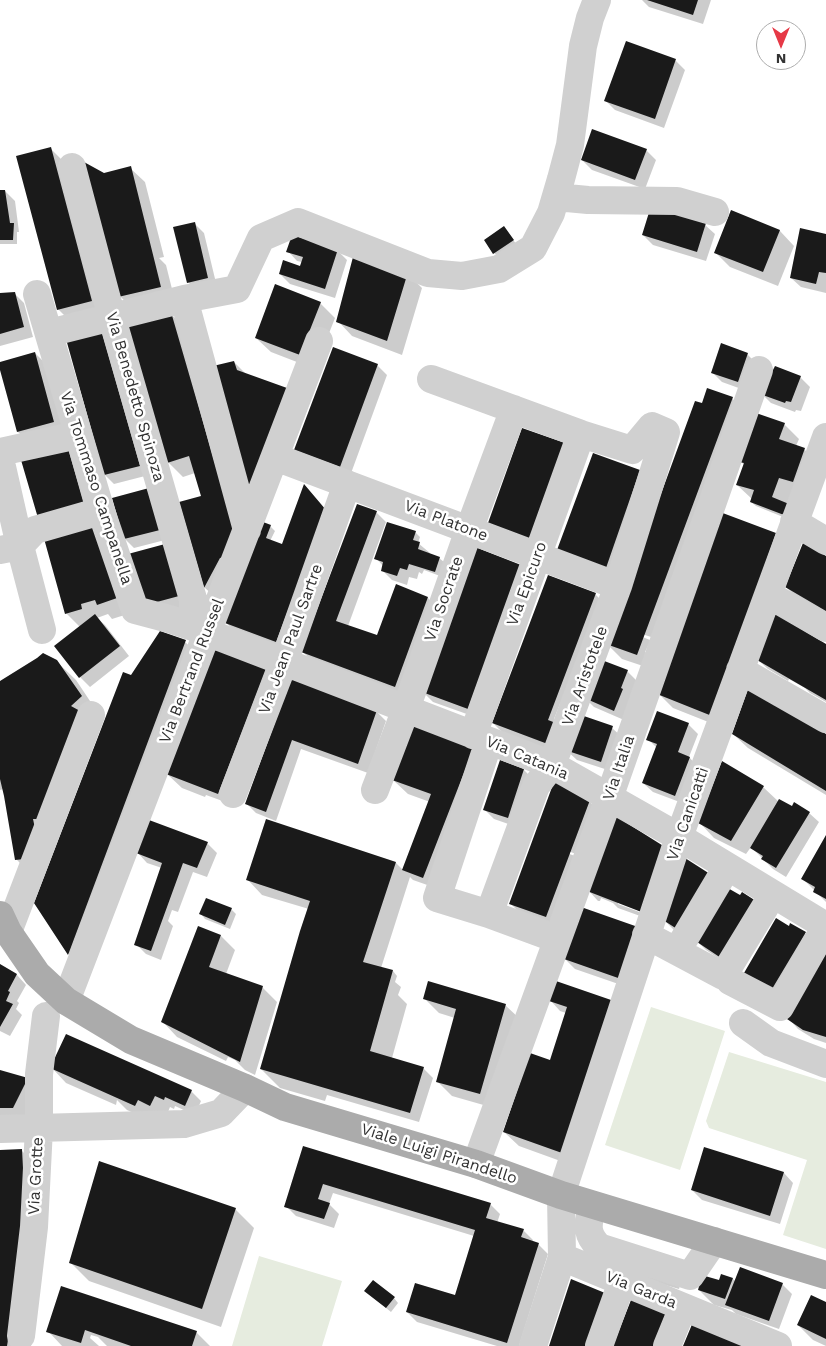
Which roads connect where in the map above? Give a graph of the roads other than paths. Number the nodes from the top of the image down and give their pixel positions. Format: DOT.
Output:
graph roads {
  1 [pos="597,0"];
  2 [pos="72,167"];
  3 [pos="556,197"];
  4 [pos="715,212"];
  5 [pos="37,294"];
  6 [pos="184,299"];
  7 [pos="112,318"];
  8 [pos="48,333"];
  9 [pos="319,341"];
  10 [pos="759,370"];
  11 [pos="432,379"];
  12 [pos="514,409"];
  13 [pos="581,434"];
  14 [pos="78,435"];
  15 [pos="826,437"];
  16 [pos="0,452"];
  17 [pos="275,457"];
  18 [pos="0,458"];
  19 [pos="347,484"];
  20 [pos="826,500"];
  21 [pos="102,511"];
  22 [pos="796,517"];
  23 [pos="247,530"];
  24 [pos="468,530"];
  25 [pos="826,540"];
  26 [pos="10,548"];
  27 [pos="537,555"];
  28 [pos="618,586"];
  29 [pos="769,594"];
  30 [pos="826,628"];
  31 [pos="42,630"];
  32 [pos="200,630"];
  33 [pos="284,662"];
  34 [pos="740,670"];
  35 [pos="406,709"];
  36 [pos="91,715"];
  37 [pos="826,719"];
  38 [pos="481,738"];
  39 [pos="552,765"];
  40 [pos="375,790"];
  41 [pos="233,794"];
  42 [pos="609,798"];
  43 [pos="679,837"];
  44 [pos="728,867"];
  45 [pos="773,894"];
  46 [pos="490,914"];
  47 [pos="4,924"];
  48 [pos="826,926"];
  49 [pos="646,934"];
  50 [pos="557,939"];
  51 [pos="677,951"];
  52 [pos="730,981"];
  53 [pos="56,1008"];
  54 [pos="743,1023"];
  55 [pos="826,1064"];
  56 [pos="245,1088"];
  57 [pos="39,1128"];
  58 [pos="0,1129"];
  59 [pos="476,1164"];
  60 [pos="561,1195"];
  61 [pos="592,1205"];
  62 [pos="714,1241"];
  63 [pos="562,1257"];
  64 [pos="826,1275"];
  65 [pos="622,1282"];
  66 [pos="683,1307"];
  67 [pos="21,1336"];
  68 [pos="770,1344"];
  69 [pos="533,1346"];
  70 [pos="599,1346"];
  71 [pos="667,1346"];
  1 -- 3 [label="street"];
  2 -- 7 [label="street, Via Benedetto Spinoza"];
  3 -- 4 [label="street"];
  3 -- 6 [label="street"];
  5 -- 8 [label="street, Via Tommaso Campanella"];
  6 -- 7 [label="street"];
  6 -- 23 [label="street"];
  7 -- 8 [label="street"];
  7 -- 32 [label="street, Via Benedetto Spinoza"];
  8 -- 14 [label="street, Via Tommaso Campanella"];
  9 -- 17 [label="street, Via Bertrand Russel"];
  10 -- 42 [label="street, Via Italia"];
  11 -- 12 [label="street"];
  12 -- 13 [label="street"];
  12 -- 24 [label="street, Via Socrate"];
  13 -- 27 [label="street, Via Epicuro"];
  13 -- 28 [label="street, Via Aristotele"];
  14 -- 16 [label="street"];
  14 -- 21 [label="street, Via Tommaso Campanella"];
  15 -- 22 [label="street, Via Canicattì"];
  17 -- 19 [label="street, Via Platone"];
  17 -- 23 [label="street, Via Bertrand Russel"];
  18 -- 26 [label="street"];
  19 -- 24 [label="street, Via Platone"];
  19 -- 33 [label="street, Via Jean Paul Sartre"];
  20 -- 22 [label="street"];
  21 -- 26 [label="street"];
  21 -- 32 [label="street, Via Tommaso Campanella"];
  22 -- 25 [label="street"];
  22 -- 29 [label="street, Via Canicattì"];
  23 -- 32 [label="street, Via Bertrand Russel"];
  24 -- 27 [label="street, Via Platone"];
  24 -- 35 [label="street, Via Socrate"];
  26 -- 31 [label="street"];
  27 -- 28 [label="street, Via Platone"];
  27 -- 38 [label="street, Via Epicuro"];
  28 -- 39 [label="street, Via Aristotele"];
  29 -- 30 [label="street"];
  29 -- 34 [label="street, Via Canicattì"];
  32 -- 33 [label="street, Via Catania"];
  32 -- 53 [label="street, Via Bertrand Russel"];
  33 -- 35 [label="street, Via Catania"];
  33 -- 41 [label="street, Via Jean Paul Sartre"];
  34 -- 37 [label="street"];
  34 -- 43 [label="street, Via Canicattì"];
  35 -- 38 [label="street, Via Catania"];
  35 -- 40 [label="street, Via Socrate"];
  36 -- 47 [label="street"];
  38 -- 39 [label="street, Via Catania"];
  38 -- 46 [label="street, Via Epicuro"];
  39 -- 42 [label="street, Via Catania"];
  39 -- 46 [label="street, Via Aristotele"];
  42 -- 43 [label="street, Via Catania"];
  42 -- 50 [label="street, Via Italia"];
  43 -- 44 [label="street, Via Catania"];
  43 -- 49 [label="street, Via Canicattì"];
  44 -- 45 [label="street, Via Catania"];
  44 -- 51 [label="street"];
  45 -- 48 [label="street, Via Catania"];
  45 -- 51 [label="street"];
  46 -- 50 [label="street"];
  47 -- 53 [label="main road, Viale Luigi Pirandello"];
  48 -- 52 [label="street"];
  49 -- 51 [label="street"];
  49 -- 60 [label="street, Via Canicattì"];
  50 -- 59 [label="street, Via Italia"];
  53 -- 56 [label="main road, Viale Luigi Pirandello"];
  53 -- 57 [label="street, Via Grotte"];
  54 -- 55 [label="street"];
  56 -- 57 [label="street"];
  56 -- 59 [label="main road, Viale Luigi Pirandello"];
  57 -- 58 [label="street"];
  57 -- 67 [label="street, Via Grotte"];
  59 -- 60 [label="main road, Viale Luigi Pirandello"];
  60 -- 61 [label="main road, Viale Luigi Pirandello"];
  60 -- 63 [label="street"];
  61 -- 62 [label="main road, Viale Luigi Pirandello"];
  61 -- 62 [label="street"];
  62 -- 64 [label="main road, Viale Luigi Pirandello"];
  63 -- 65 [label="street, Via Garda"];
  63 -- 69 [label="street"];
  65 -- 66 [label="street, Via Garda"];
  65 -- 70 [label="street"];
  66 -- 68 [label="street, Via Garda"];
  66 -- 71 [label="street"];
}
